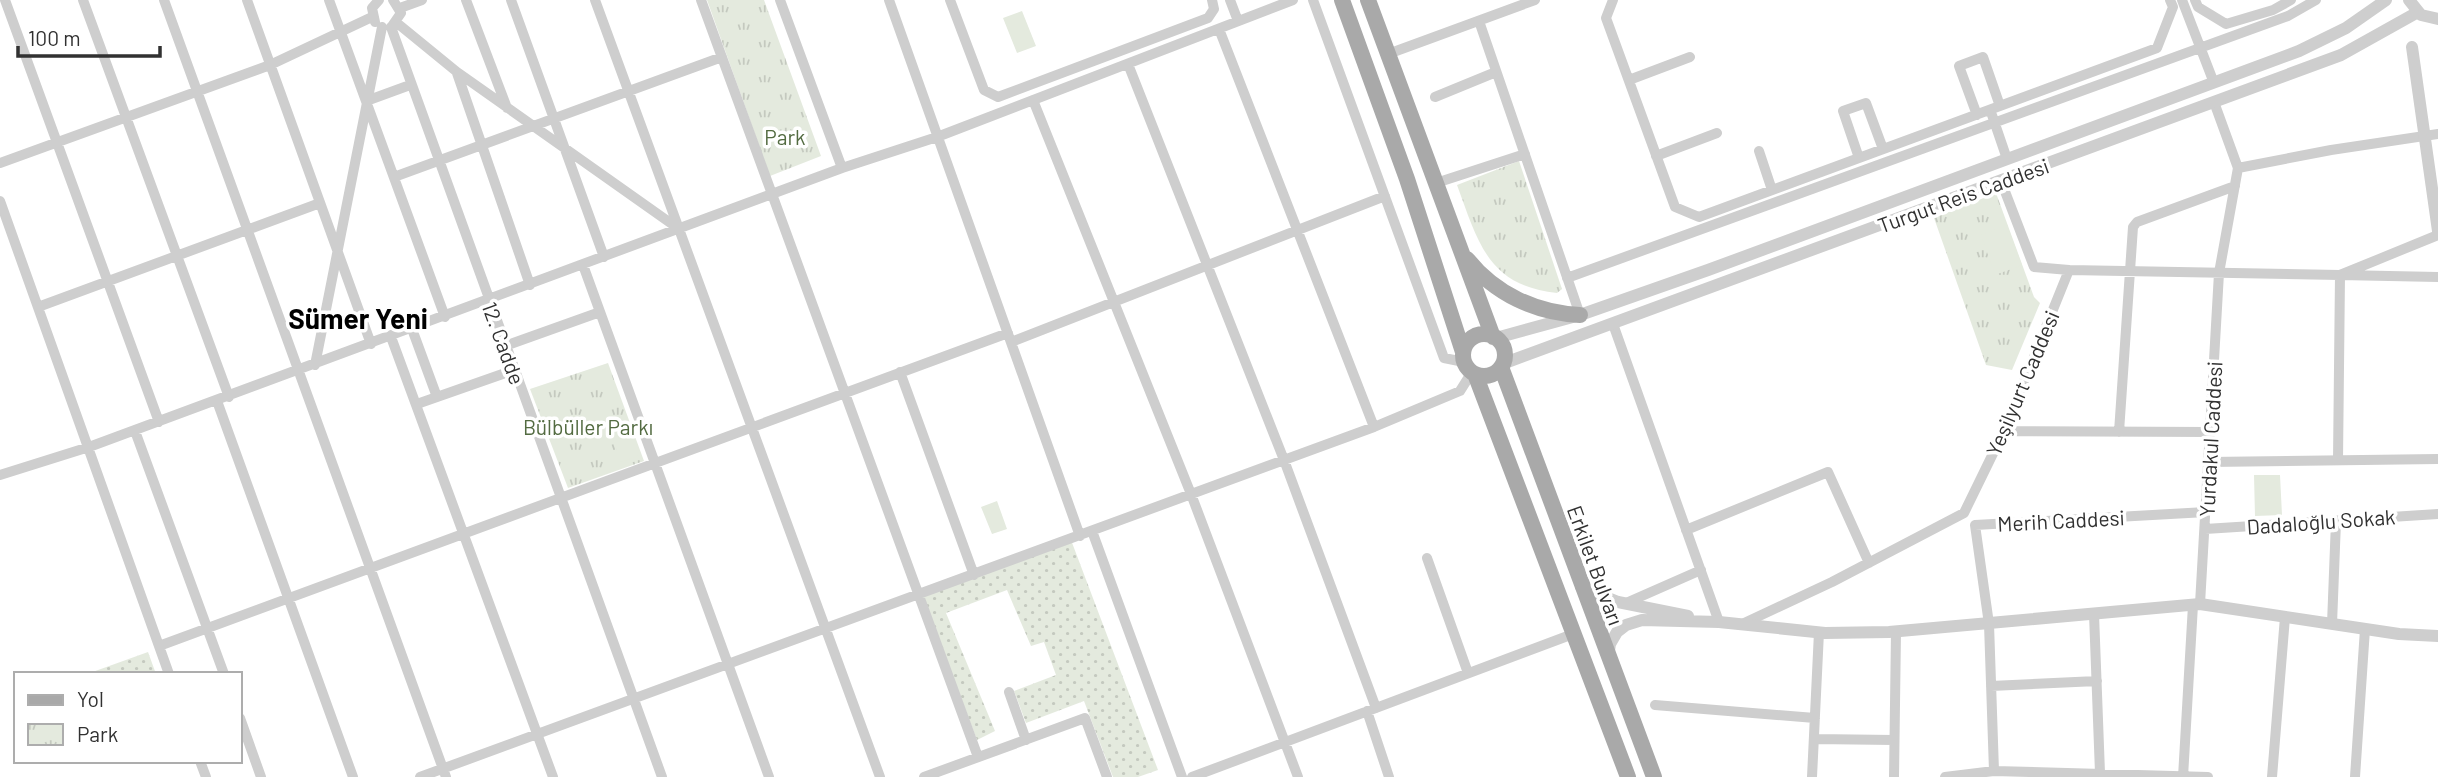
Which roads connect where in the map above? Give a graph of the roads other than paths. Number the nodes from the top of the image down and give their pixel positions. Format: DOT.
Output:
graph roads {
  1 [pos="5,0"];
  2 [pos="83,0"];
  3 [pos="164,0"];
  4 [pos="247,0"];
  5 [pos="329,0"];
  6 [pos="422,0"];
  7 [pos="466,0"];
  8 [pos="511,0"];
  9 [pos="595,0"];
  10 [pos="701,0"];
  11 [pos="780,0"];
  12 [pos="889,0"];
  13 [pos="950,0"];
  14 [pos="1212,0"];
  15 [pos="1230,0"];
  16 [pos="1293,0"];
  17 [pos="1313,0"];
  18 [pos="1342,0"];
  19 [pos="1368,0"];
  20 [pos="1535,0"];
  21 [pos="1613,0"];
  22 [pos="2170,0"];
  23 [pos="2182,0"];
  24 [pos="2195,0"];
  25 [pos="2291,0"];
  26 [pos="2316,0"];
  27 [pos="2386,0"];
  28 [pos="2409,0"];
  29 [pos="375,1"];
  30 [pos="397,4"];
  31 [pos="2418,12"];
  32 [pos="372,17"];
  33 [pos="2438,19"];
  34 [pos="1238,21"];
  35 [pos="1479,21"];
  36 [pos="390,25"];
  37 [pos="1219,29"];
  38 [pos="339,32"];
  39 [pos="2200,47"];
  40 [pos="2412,47"];
  41 [pos="1388,54"];
  42 [pos="722,57"];
  43 [pos="1690,57"];
  44 [pos="1128,64"];
  45 [pos="270,65"];
  46 [pos="457,72"];
  47 [pos="1496,72"];
  48 [pos="1629,80"];
  49 [pos="2214,83"];
  50 [pos="410,85"];
  51 [pos="197,91"];
  52 [pos="628,91"];
  53 [pos="1435,97"];
  54 [pos="1033,100"];
  55 [pos="369,103"];
  56 [pos="2214,103"];
  57 [pos="507,108"];
  58 [pos="1995,108"];
  59 [pos="1977,115"];
  60 [pos="126,117"];
  61 [pos="554,118"];
  62 [pos="1994,122"];
  63 [pos="533,126"];
  64 [pos="1717,133"];
  65 [pos="2431,136"];
  66 [pos="937,137"];
  67 [pos="57,142"];
  68 [pos="481,145"];
  69 [pos="565,149"];
  70 [pos="1883,149"];
  71 [pos="1759,151"];
  72 [pos="1525,154"];
  73 [pos="1656,156"];
  74 [pos="1859,158"];
  75 [pos="2007,159"];
  76 [pos="437,161"];
  77 [pos="0,163"];
  78 [pos="842,168"];
  79 [pos="2238,168"];
  80 [pos="394,177"];
  81 [pos="2001,181"];
  82 [pos="1436,183"];
  83 [pos="2235,186"];
  84 [pos="1772,190"];
  85 [pos="772,194"];
  86 [pos="1385,196"];
  87 [pos="0,201"];
  88 [pos="320,203"];
  89 [pos="2437,208"];
  90 [pos="678,229"];
  91 [pos="247,230"];
  92 [pos="1297,230"];
  93 [pos="2438,233"];
  94 [pos="338,253"];
  95 [pos="1461,253"];
  96 [pos="177,257"];
  97 [pos="604,257"];
  98 [pos="583,265"];
  99 [pos="1207,265"];
  100 [pos="2069,270"];
  101 [pos="2129,271"];
  102 [pos="2219,274"];
  103 [pos="2340,275"];
  104 [pos="2438,277"];
  105 [pos="1567,278"];
  106 [pos="108,281"];
  107 [pos="530,285"];
  108 [pos="489,301"];
  109 [pos="1114,302"];
  110 [pos="38,307"];
  111 [pos="600,312"];
  112 [pos="1580,315"];
  113 [pos="445,317"];
  114 [pos="1613,324"];
  115 [pos="412,329"];
  116 [pos="391,337"];
  117 [pos="1009,337"];
  118 [pos="1494,338"];
  119 [pos="371,344"];
  120 [pos="505,346"];
  121 [pos="315,365"];
  122 [pos="1468,365"];
  123 [pos="1502,366"];
  124 [pos="514,370"];
  125 [pos="299,371"];
  126 [pos="900,372"];
  127 [pos="845,393"];
  128 [pos="229,397"];
  129 [pos="437,397"];
  130 [pos="217,401"];
  131 [pos="417,404"];
  132 [pos="159,422"];
  133 [pos="751,427"];
  134 [pos="1374,427"];
  135 [pos="135,430"];
  136 [pos="2004,431"];
  137 [pos="2119,432"];
  138 [pos="2211,432"];
  139 [pos="89,447"];
  140 [pos="2438,459"];
  141 [pos="1284,460"];
  142 [pos="2338,460"];
  143 [pos="2209,462"];
  144 [pos="655,463"];
  145 [pos="0,475"];
  146 [pos="1191,494"];
  147 [pos="560,498"];
  148 [pos="2206,512"];
  149 [pos="1964,513"];
  150 [pos="2438,513"];
  151 [pos="2336,520"];
  152 [pos="1975,525"];
  153 [pos="2205,529"];
  154 [pos="1686,530"];
  155 [pos="1092,531"];
  156 [pos="463,533"];
  157 [pos="1080,536"];
  158 [pos="1427,558"];
  159 [pos="1869,563"];
  160 [pos="370,568"];
  161 [pos="1701,570"];
  162 [pos="974,575"];
  163 [pos="1581,587"];
  164 [pos="920,595"];
  165 [pos="288,598"];
  166 [pos="1626,603"];
  167 [pos="2197,604"];
  168 [pos="2095,614"];
  169 [pos="2285,617"];
  170 [pos="1719,622"];
  171 [pos="1989,624"];
  172 [pos="2332,624"];
  173 [pos="1740,625"];
  174 [pos="207,628"];
  175 [pos="2365,629"];
  176 [pos="825,630"];
  177 [pos="1819,632"];
  178 [pos="1896,632"];
  179 [pos="1573,634"];
  180 [pos="2438,636"];
  181 [pos="159,646"];
  182 [pos="1608,657"];
  183 [pos="728,665"];
  184 [pos="168,672"];
  185 [pos="223,672"];
  186 [pos="1468,673"];
  187 [pos="2097,681"];
  188 [pos="1991,686"];
  189 [pos="1009,692"];
  190 [pos="633,699"];
  191 [pos="1655,705"];
  192 [pos="1371,710"];
  193 [pos="1815,718"];
  194 [pos="242,724"];
  195 [pos="537,734"];
  196 [pos="1814,739"];
  197 [pos="1027,740"];
  198 [pos="1894,740"];
  199 [pos="1285,742"];
  200 [pos="978,757"];
  201 [pos="1994,771"];
  202 [pos="445,773"];
  203 [pos="2099,773"];
  204 [pos="2081,775"];
  205 [pos="2183,776"];
  206 [pos="261,777"];
  207 [pos="353,777"];
  208 [pos="420,777"];
  209 [pos="553,777"];
  210 [pos="662,777"];
  211 [pos="769,777"];
  212 [pos="880,777"];
  213 [pos="924,777"];
  214 [pos="1107,777"];
  215 [pos="1182,777"];
  216 [pos="1192,777"];
  217 [pos="1298,777"];
  218 [pos="1388,777"];
  219 [pos="1628,777"];
  220 [pos="1654,777"];
  221 [pos="1812,777"];
  222 [pos="1894,777"];
  223 [pos="1945,777"];
  224 [pos="2208,777"];
  225 [pos="2272,777"];
  226 [pos="2355,777"];
  1 -- 67 [label="street"];
  2 -- 60 [label="street"];
  3 -- 51 [label="street"];
  4 -- 45 [label="street"];
  5 -- 38 [label="street"];
  6 -- 30 [label="street"];
  7 -- 57 [label="street"];
  8 -- 61 [label="street"];
  9 -- 52 [label="street"];
  10 -- 42 [label="street"];
  11 -- 78 [label="street"];
  12 -- 66 [label="street"];
  13 -- 14 [label="street"];
  15 -- 34 [label="street"];
  16 -- 34 [label="street"];
  17 -- 86 [label="street"];
  18 -- 122 [label="main road"];
  19 -- 41 [label="main road"];
  20 -- 35 [label="street"];
  21 -- 48 [label="street"];
  22 -- 58 [label="street"];
  23 -- 39 [label="street"];
  24 -- 25 [label="street"];
  26 -- 39 [label="street"];
  27 -- 49 [label="street, Turgut Reis Caddesi"];
  28 -- 31 [label="street"];
  29 -- 32 [label="street"];
  30 -- 36 [label="street"];
  31 -- 33 [label="street"];
  31 -- 56 [label="street, Turgut Reis Caddesi"];
  32 -- 36 [label="street"];
  32 -- 38 [label="street"];
  34 -- 37 [label="street"];
  35 -- 41 [label="street"];
  35 -- 47 [label="street"];
  36 -- 46 [label="street"];
  36 -- 50 [label="street, 12. Cadde"];
  36 -- 55 [label="street"];
  37 -- 44 [label="street"];
  37 -- 92 [label="street"];
  38 -- 45 [label="street"];
  38 -- 55 [label="street"];
  39 -- 49 [label="street"];
  39 -- 62 [label="street"];
  40 -- 65 [label="street"];
  41 -- 82 [label="main road"];
  42 -- 52 [label="street"];
  42 -- 85 [label="street"];
  43 -- 48 [label="street"];
  44 -- 54 [label="street"];
  44 -- 99 [label="street"];
  45 -- 51 [label="street"];
  45 -- 88 [label="street"];
  46 -- 57 [label="street"];
  46 -- 68 [label="street"];
  47 -- 53 [label="street"];
  47 -- 72 [label="street"];
  48 -- 73 [label="street"];
  49 -- 75 [label="street, Turgut Reis Caddesi"];
  50 -- 55 [label="street"];
  50 -- 76 [label="street, 12. Cadde"];
  51 -- 60 [label="street"];
  51 -- 91 [label="street"];
  52 -- 61 [label="street"];
  52 -- 90 [label="street"];
  54 -- 66 [label="street"];
  54 -- 109 [label="street"];
  55 -- 80 [label="street"];
  55 -- 94 [label="street"];
  56 -- 79 [label="street"];
  56 -- 81 [label="street, Turgut Reis Caddesi"];
  57 -- 63 [label="street"];
  58 -- 59 [label="street"];
  58 -- 59 [label="street"];
  58 -- 62 [label="street"];
  59 -- 70 [label="street"];
  60 -- 67 [label="street"];
  60 -- 96 [label="street"];
  61 -- 63 [label="street"];
  61 -- 69 [label="street"];
  62 -- 75 [label="street"];
  62 -- 105 [label="street"];
  63 -- 68 [label="street"];
  63 -- 69 [label="street"];
  64 -- 73 [label="street"];
  65 -- 79 [label="street"];
  65 -- 89 [label="street"];
  66 -- 78 [label="street"];
  66 -- 117 [label="street"];
  67 -- 77 [label="street"];
  67 -- 106 [label="street"];
  68 -- 76 [label="street"];
  68 -- 107 [label="street"];
  69 -- 90 [label="street"];
  69 -- 97 [label="street"];
  70 -- 74 [label="street"];
  70 -- 74 [label="street"];
  71 -- 84 [label="street"];
  72 -- 82 [label="street"];
  72 -- 105 [label="street"];
  73 -- 84 [label="street"];
  74 -- 84 [label="street"];
  75 -- 112 [label="street, Turgut Reis Caddesi"];
  76 -- 80 [label="street"];
  76 -- 108 [label="street, 12. Cadde"];
  78 -- 85 [label="street"];
  79 -- 83 [label="street, Yurdakul Caddesi"];
  80 -- 113 [label="street"];
  81 -- 100 [label="street"];
  81 -- 114 [label="street, Turgut Reis Caddesi"];
  82 -- 95 [label="main road"];
  83 -- 101 [label="street"];
  83 -- 102 [label="street, Yurdakul Caddesi"];
  85 -- 90 [label="street"];
  85 -- 127 [label="street"];
  86 -- 92 [label="street"];
  86 -- 122 [label="street"];
  87 -- 110 [label="street"];
  88 -- 91 [label="street"];
  88 -- 94 [label="street"];
  89 -- 93 [label="street"];
  90 -- 97 [label="street"];
  90 -- 133 [label="street"];
  91 -- 96 [label="street"];
  91 -- 125 [label="street"];
  92 -- 99 [label="street"];
  92 -- 134 [label="street"];
  93 -- 103 [label="street"];
  94 -- 119 [label="street"];
  94 -- 121 [label="street"];
  95 -- 112 [label="main road"];
  95 -- 118 [label="main road"];
  96 -- 106 [label="street"];
  96 -- 128 [label="street"];
  97 -- 98 [label="street"];
  98 -- 107 [label="street"];
  98 -- 111 [label="street"];
  99 -- 109 [label="street"];
  99 -- 141 [label="street"];
  100 -- 101 [label="street"];
  100 -- 136 [label="street, Yeşilyurt Caddesi"];
  101 -- 102 [label="street"];
  101 -- 137 [label="street"];
  102 -- 103 [label="street"];
  102 -- 138 [label="street, Yurdakul Caddesi"];
  103 -- 104 [label="street"];
  103 -- 142 [label="street"];
  105 -- 112 [label="street"];
  106 -- 110 [label="street"];
  106 -- 132 [label="street"];
  107 -- 108 [label="street"];
  108 -- 113 [label="street"];
  108 -- 120 [label="street, 12. Cadde"];
  109 -- 117 [label="street"];
  109 -- 146 [label="street"];
  110 -- 139 [label="street"];
  111 -- 120 [label="street"];
  111 -- 144 [label="street"];
  112 -- 118 [label="street, Turgut Reis Caddesi"];
  113 -- 115 [label="street"];
  114 -- 123 [label="street, Turgut Reis Caddesi"];
  114 -- 154 [label="street"];
  115 -- 116 [label="street"];
  115 -- 129 [label="street"];
  116 -- 119 [label="street"];
  116 -- 131 [label="street"];
  117 -- 126 [label="street"];
  117 -- 157 [label="street"];
  118 -- 122 [label="main road"];
  118 -- 123 [label="main road"];
  119 -- 121 [label="street"];
  120 -- 124 [label="street, 12. Cadde"];
  121 -- 125 [label="street"];
  122 -- 123 [label="main road"];
  122 -- 134 [label="street"];
  122 -- 179 [label="main road"];
  123 -- 163 [label="main road, Erkilet Bulvarı"];
  124 -- 129 [label="street"];
  124 -- 147 [label="street, 12. Cadde"];
  125 -- 128 [label="street"];
  125 -- 160 [label="street"];
  126 -- 127 [label="street"];
  126 -- 162 [label="street"];
  127 -- 133 [label="street"];
  127 -- 164 [label="street"];
  128 -- 130 [label="street"];
  129 -- 131 [label="street"];
  130 -- 132 [label="street"];
  130 -- 165 [label="street"];
  131 -- 156 [label="street"];
  132 -- 135 [label="street"];
  133 -- 144 [label="street"];
  133 -- 176 [label="street"];
  134 -- 141 [label="street"];
  135 -- 139 [label="street"];
  135 -- 174 [label="street"];
  136 -- 137 [label="street"];
  136 -- 149 [label="street, Yeşilyurt Caddesi"];
  137 -- 138 [label="street"];
  138 -- 143 [label="street, Yurdakul Caddesi"];
  139 -- 145 [label="street"];
  139 -- 181 [label="street"];
  140 -- 142 [label="street"];
  141 -- 146 [label="street"];
  141 -- 192 [label="street"];
  142 -- 143 [label="street"];
  143 -- 148 [label="street, Yurdakul Caddesi"];
  144 -- 147 [label="street"];
  144 -- 183 [label="street"];
  146 -- 155 [label="street"];
  146 -- 199 [label="street"];
  147 -- 156 [label="street"];
  147 -- 190 [label="street, 12. Cadde"];
  148 -- 152 [label="street, Merih Caddesi"];
  148 -- 153 [label="street, Yurdakul Caddesi"];
  149 -- 152 [label="street"];
  149 -- 159 [label="street"];
  150 -- 151 [label="street, Dadaloğlu Sokak"];
  151 -- 153 [label="street, Dadaloğlu Sokak"];
  151 -- 172 [label="street"];
  152 -- 171 [label="street, Merih Caddesi"];
  153 -- 167 [label="street, Yurdakul Caddesi"];
  154 -- 159 [label="street"];
  154 -- 161 [label="street"];
  155 -- 157 [label="street"];
  155 -- 215 [label="street"];
  156 -- 160 [label="street"];
  156 -- 195 [label="street"];
  157 -- 162 [label="street"];
  158 -- 186 [label="street"];
  159 -- 173 [label="street"];
  160 -- 165 [label="street"];
  160 -- 202 [label="street"];
  161 -- 166 [label="street"];
  161 -- 170 [label="street"];
  162 -- 164 [label="street"];
  163 -- 166 [label="street"];
  163 -- 182 [label="main road, Erkilet Bulvarı"];
  164 -- 176 [label="street"];
  164 -- 200 [label="street"];
  165 -- 174 [label="street"];
  165 -- 207 [label="street"];
  166 -- 170 [label="street"];
  167 -- 168 [label="street"];
  167 -- 169 [label="street"];
  167 -- 205 [label="street, Yurdakul Caddesi"];
  168 -- 171 [label="street"];
  168 -- 187 [label="street"];
  169 -- 172 [label="street"];
  169 -- 225 [label="street"];
  170 -- 173 [label="street"];
  170 -- 182 [label="street"];
  171 -- 178 [label="street"];
  171 -- 188 [label="street, Merih Caddesi"];
  172 -- 175 [label="street"];
  173 -- 177 [label="street"];
  174 -- 181 [label="street"];
  174 -- 185 [label="street"];
  175 -- 180 [label="street"];
  175 -- 226 [label="street"];
  176 -- 183 [label="street"];
  176 -- 212 [label="street"];
  177 -- 178 [label="street"];
  177 -- 193 [label="street"];
  178 -- 198 [label="street"];
  179 -- 186 [label="street"];
  179 -- 219 [label="main road"];
  181 -- 184 [label="street"];
  182 -- 220 [label="main road, Erkilet Bulvarı"];
  183 -- 190 [label="street"];
  183 -- 211 [label="street"];
  186 -- 192 [label="street"];
  187 -- 188 [label="street"];
  187 -- 203 [label="street"];
  188 -- 201 [label="street, Merih Caddesi"];
  189 -- 197 [label="street"];
  190 -- 195 [label="street"];
  190 -- 210 [label="street, 12. Cadde"];
  191 -- 193 [label="street"];
  192 -- 199 [label="street"];
  192 -- 218 [label="street"];
  193 -- 196 [label="street"];
  194 -- 206 [label="street"];
  195 -- 202 [label="street"];
  195 -- 209 [label="street"];
  196 -- 198 [label="street"];
  196 -- 221 [label="street"];
  197 -- 200 [label="street"];
  197 -- 214 [label="street"];
  198 -- 222 [label="street"];
  199 -- 216 [label="street"];
  199 -- 217 [label="street"];
  200 -- 213 [label="street"];
  201 -- 204 [label="street"];
  201 -- 223 [label="street"];
  202 -- 208 [label="street"];
  203 -- 204 [label="street"];
  203 -- 205 [label="street"];
  205 -- 224 [label="street"];
}
